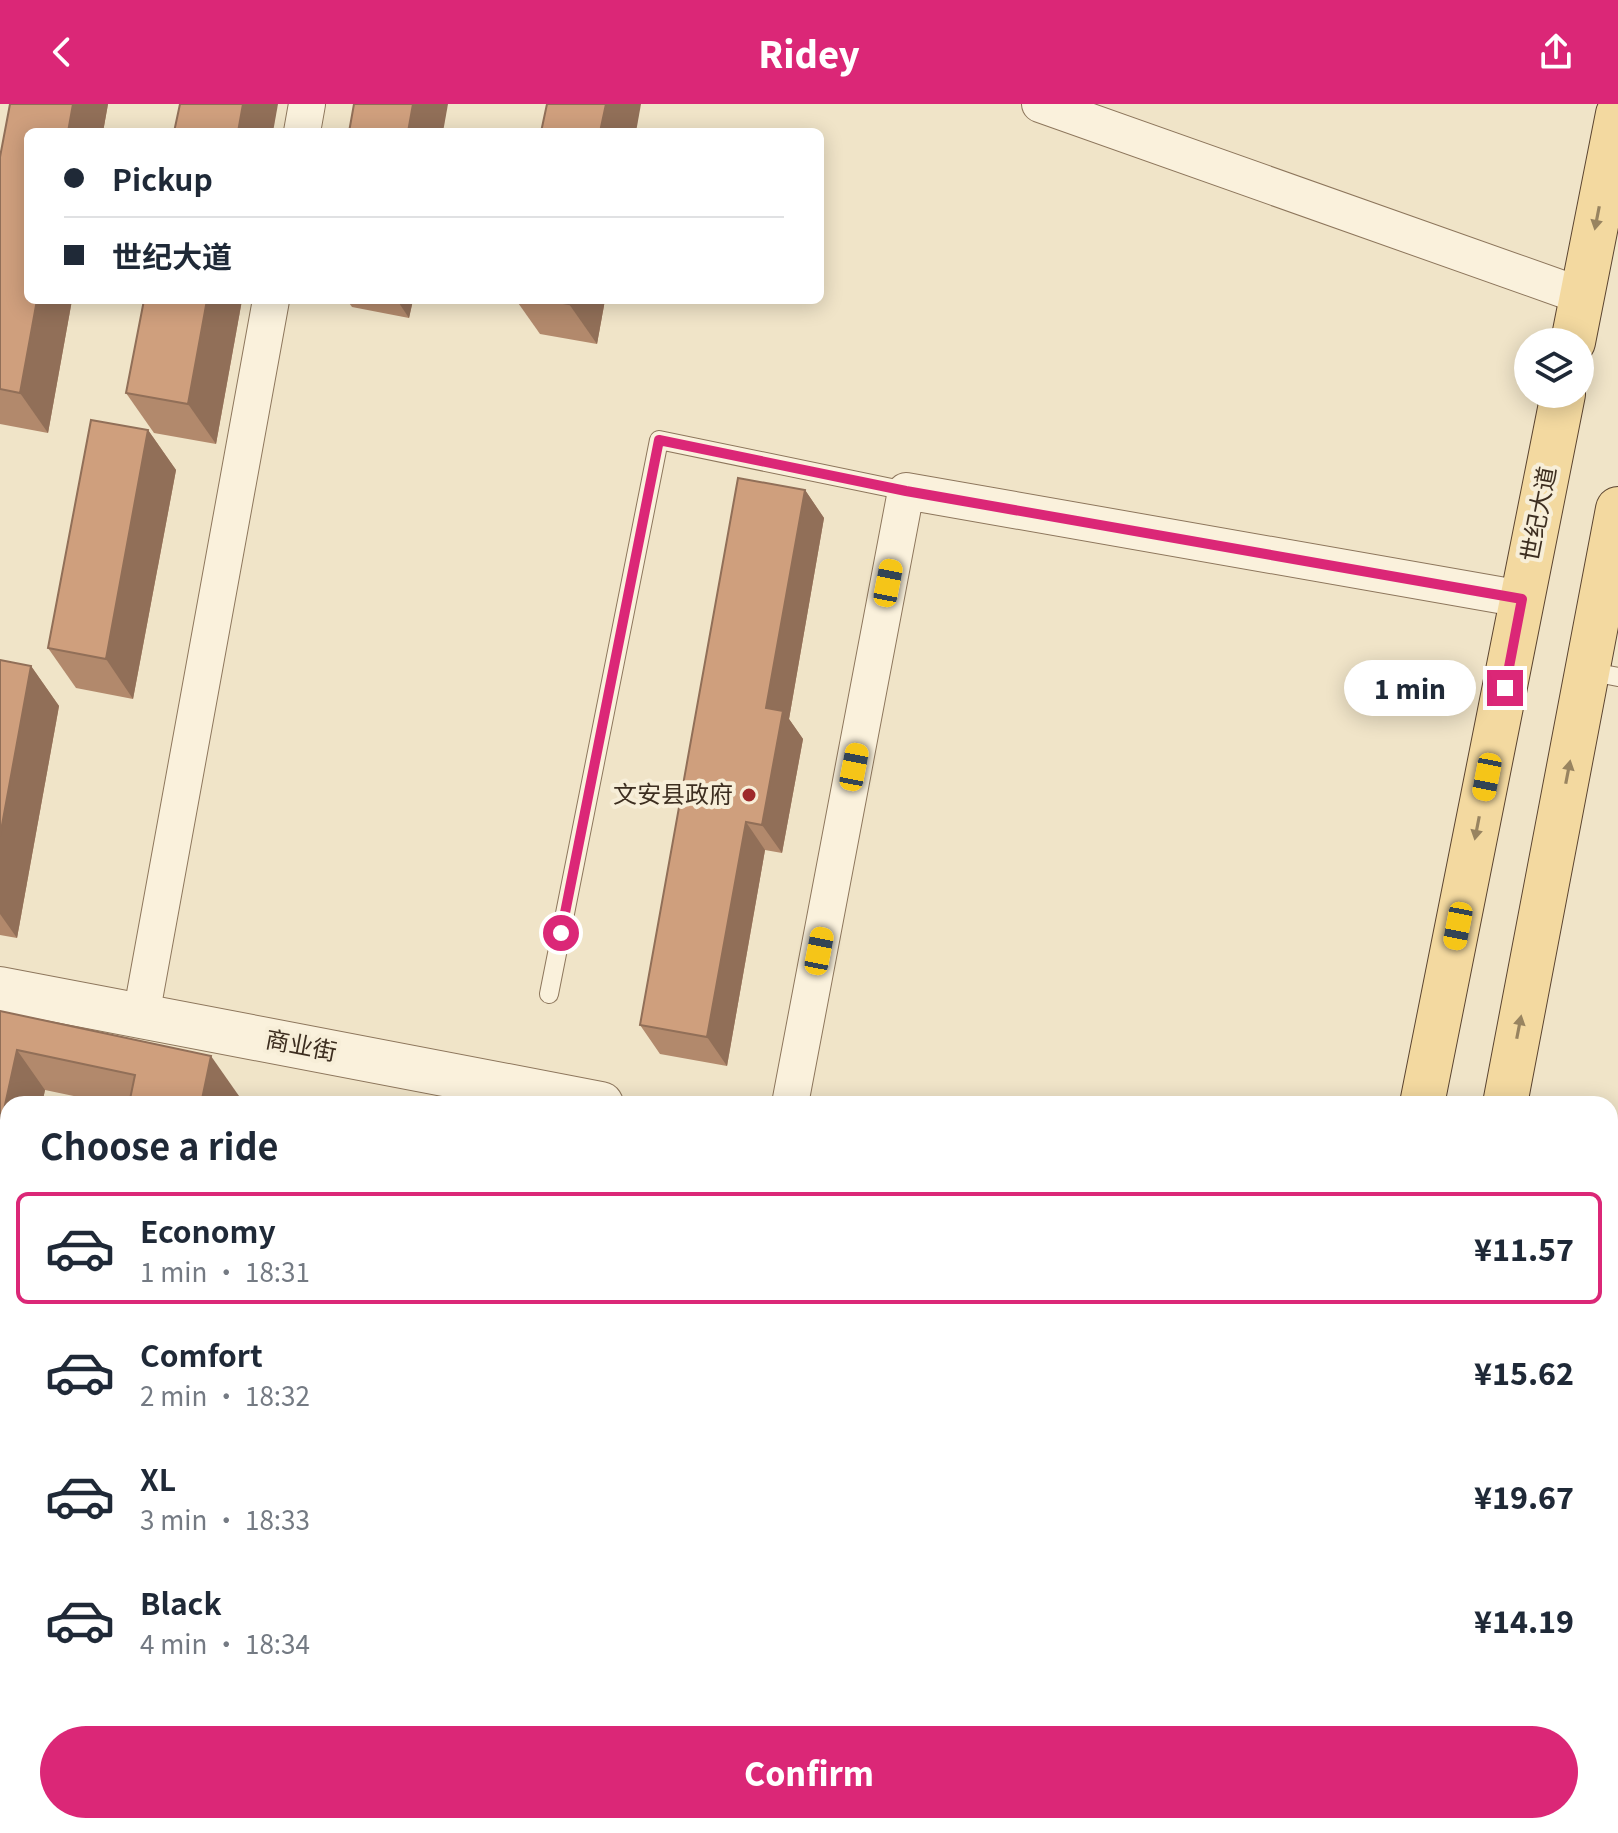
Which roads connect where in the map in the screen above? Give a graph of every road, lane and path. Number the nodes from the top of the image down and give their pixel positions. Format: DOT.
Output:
graph roads {
  1 [pos="307,104"];
  2 [pos="1040,104"];
  3 [pos="1618,114"];
  4 [pos="303,128"];
  5 [pos="1582,296"];
  6 [pos="270,304"];
  7 [pos="1576,328"];
  8 [pos="1560,408"];
  9 [pos="906,491"];
  10 [pos="1618,509"];
  11 [pos="1522,599"];
  12 [pos="1603,674"];
  13 [pos="0,989"];
  14 [pos="549,994"];
  15 [pos="141,1016"];
  16 [pos="559,1096"];
  17 [pos="792,1096"];
  18 [pos="1424,1096"];
  19 [pos="1507,1096"];
  1 -- 4 [label="street"];
  2 -- 5 [label="street"];
  3 -- 5 [label="main road, one-way"];
  5 -- 7 [label="main road"];
  6 -- 15 [label="street"];
  8 -- 11 [label="main road, 世纪大道"];
  9 -- 11 [label="street"];
  9 -- 14 [label="lane"];
  9 -- 17 [label="street"];
  10 -- 12 [label="main road"];
  11 -- 18 [label="main road, 世纪大道, one-way"];
  19 -- 12 [label="main road, one-way"];
  13 -- 15 [label="street, 商业街"];
  15 -- 16 [label="street, 商业街"];
}
